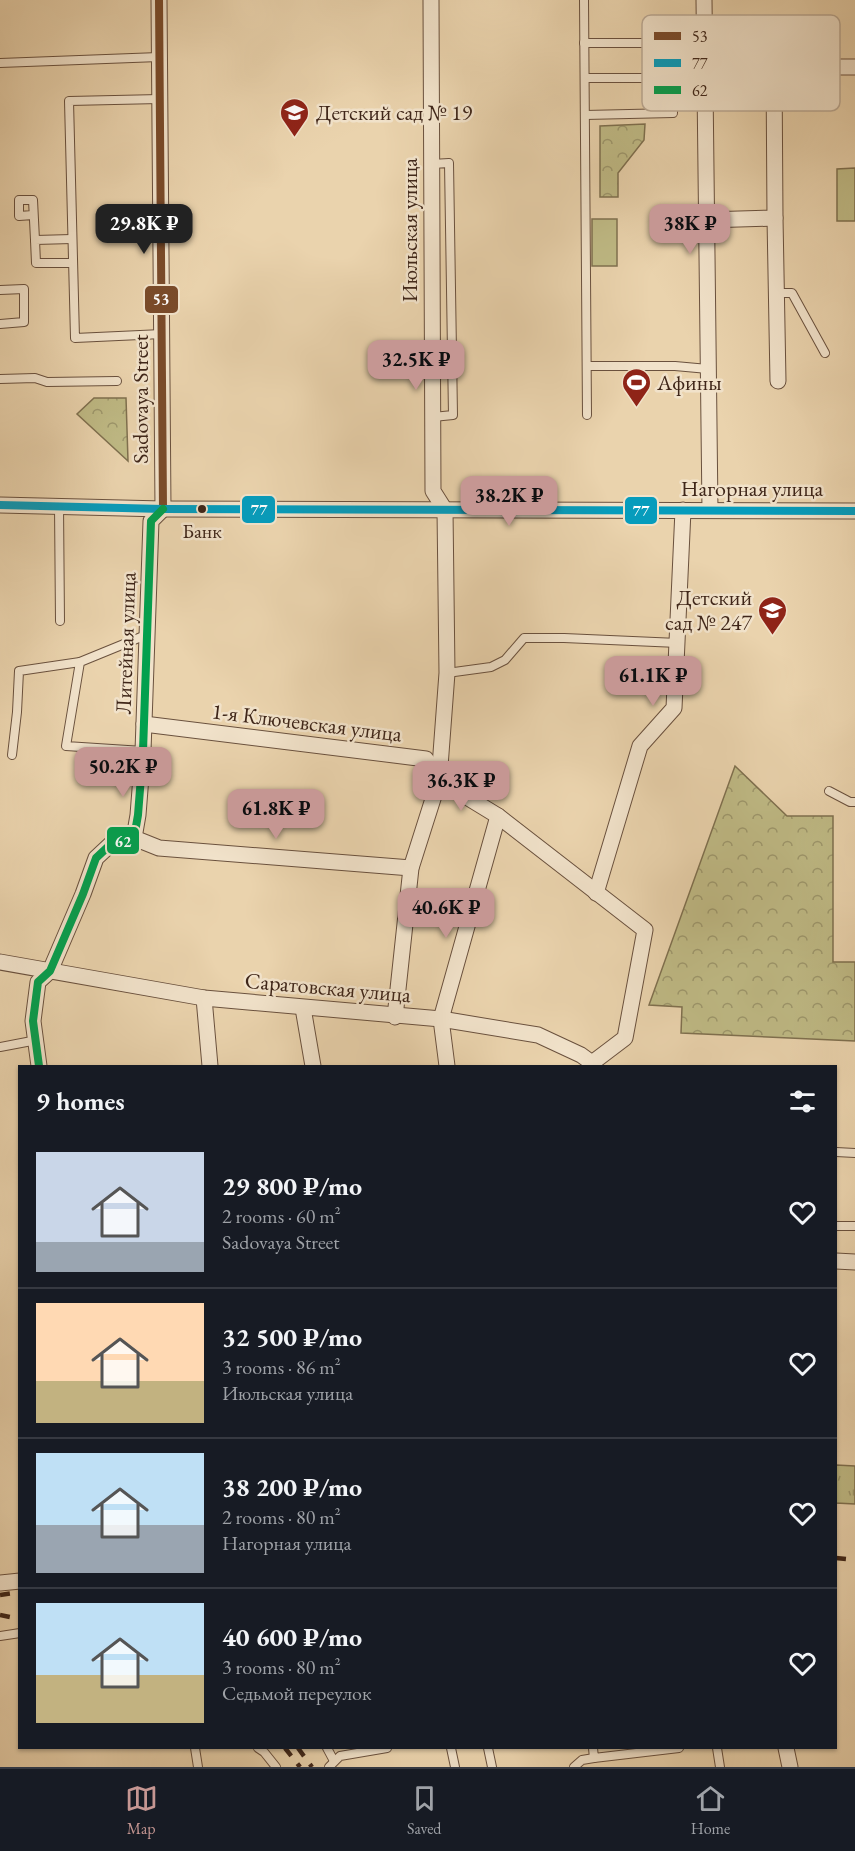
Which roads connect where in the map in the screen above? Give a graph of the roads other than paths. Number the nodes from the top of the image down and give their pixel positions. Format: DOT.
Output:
graph roads {
  1 [pos="159,0"];
  2 [pos="431,0"];
  3 [pos="584,0"];
  4 [pos="704,0"];
  5 [pos="704,15"];
  6 [pos="584,43"];
  7 [pos="642,43"];
  8 [pos="159,57"];
  9 [pos="0,63"];
  10 [pos="840,68"];
  11 [pos="855,68"];
  12 [pos="585,78"];
  13 [pos="642,78"];
  14 [pos="160,99"];
  15 [pos="673,111"];
  16 [pos="705,111"];
  17 [pos="775,111"];
  18 [pos="585,115"];
  19 [pos="432,164"];
  20 [pos="33,215"];
  21 [pos="776,218"];
  22 [pos="706,220"];
  23 [pos="432,232"];
  24 [pos="450,232"];
  25 [pos="72,238"];
  26 [pos="35,240"];
  27 [pos="73,263"];
  28 [pos="0,290"];
  29 [pos="777,293"];
  30 [pos="432,314"];
  31 [pos="451,315"];
  32 [pos="0,324"];
  33 [pos="162,334"];
  34 [pos="825,353"];
  35 [pos="587,366"];
  36 [pos="708,369"];
  37 [pos="0,379"];
  38 [pos="117,381"];
  39 [pos="778,381"];
  40 [pos="587,415"];
  41 [pos="433,417"];
  42 [pos="0,505"];
  43 [pos="59,506"];
  44 [pos="163,509"];
  45 [pos="445,510"];
  46 [pos="683,510"];
  47 [pos="710,510"];
  48 [pos="855,511"];
  49 [pos="60,621"];
  50 [pos="146,635"];
  51 [pos="678,643"];
  52 [pos="80,662"];
  53 [pos="447,673"];
  54 [pos="144,724"];
  55 [pos="143,751"];
  56 [pos="12,755"];
  57 [pos="439,780"];
  58 [pos="829,791"];
  59 [pos="855,802"];
  60 [pos="498,816"];
  61 [pos="134,838"];
  62 [pos="411,868"];
  63 [pos="596,893"];
  64 [pos="0,962"];
  65 [pos="50,972"];
  66 [pos="204,998"];
  67 [pos="303,1008"];
  68 [pos="395,1017"];
  69 [pos="441,1019"];
  70 [pos="37,1040"];
  71 [pos="0,1047"];
  72 [pos="39,1065"];
  73 [pos="210,1065"];
  74 [pos="313,1065"];
  75 [pos="447,1065"];
  76 [pos="593,1065"];
  77 [pos="837,1152"];
  78 [pos="855,1153"];
  79 [pos="837,1226"];
  80 [pos="855,1226"];
  81 [pos="837,1261"];
  82 [pos="855,1262"];
  83 [pos="18,1581"];
  84 [pos="0,1583"];
  85 [pos="18,1633"];
  86 [pos="0,1636"];
  87 [pos="195,1749"];
  88 [pos="260,1749"];
  89 [pos="327,1749"];
  90 [pos="381,1749"];
  91 [pos="451,1749"];
  92 [pos="488,1749"];
  93 [pos="592,1749"];
  94 [pos="671,1749"];
  95 [pos="717,1749"];
  96 [pos="786,1749"];
  97 [pos="594,1758"];
  98 [pos="332,1764"];
  99 [pos="198,1767"];
  100 [pos="276,1767"];
  101 [pos="455,1767"];
  102 [pos="492,1767"];
  103 [pos="574,1767"];
  104 [pos="720,1767"];
  105 [pos="790,1767"];
  1 -- 8 [label="street, Sadovaya Street"];
  2 -- 19 [label="street, Июльская улица"];
  3 -- 6 [label="lane"];
  4 -- 5 [label="street"];
  6 -- 7 [label="lane"];
  6 -- 12 [label="lane"];
  8 -- 9 [label="lane"];
  8 -- 14 [label="street, Sadovaya Street"];
  10 -- 11 [label="street"];
  12 -- 13 [label="lane"];
  12 -- 18 [label="lane"];
  14 -- 25 [label="lane"];
  14 -- 33 [label="street, Sadovaya Street"];
  15 -- 18 [label="lane"];
  16 -- 22 [label="street"];
  17 -- 21 [label="street"];
  18 -- 35 [label="lane"];
  19 -- 23 [label="street, Июльская улица"];
  19 -- 24 [label="lane"];
  20 -- 26 [label="lane"];
  21 -- 22 [label="street"];
  21 -- 29 [label="street"];
  22 -- 36 [label="street"];
  23 -- 24 [label="lane"];
  23 -- 30 [label="street, Июльская улица"];
  24 -- 31 [label="lane"];
  25 -- 26 [label="lane"];
  25 -- 27 [label="lane"];
  26 -- 27 [label="lane"];
  27 -- 33 [label="lane"];
  28 -- 32 [label="lane"];
  29 -- 34 [label="lane"];
  29 -- 39 [label="street"];
  30 -- 31 [label="lane"];
  30 -- 41 [label="street, Июльская улица"];
  31 -- 41 [label="lane"];
  33 -- 44 [label="street, Sadovaya Street"];
  35 -- 36 [label="lane"];
  35 -- 40 [label="lane"];
  36 -- 47 [label="street"];
  37 -- 38 [label="lane"];
  41 -- 45 [label="street, Июльская улица"];
  42 -- 43 [label="street, Нагорная улица"];
  43 -- 44 [label="street, Нагорная улица"];
  43 -- 49 [label="lane"];
  44 -- 45 [label="street, Нагорная улица"];
  44 -- 50 [label="street, Литейная улица"];
  45 -- 46 [label="street, Нагорная улица"];
  45 -- 53 [label="street, Июльская улица"];
  46 -- 47 [label="street, Нагорная улица"];
  46 -- 51 [label="street"];
  47 -- 48 [label="street, Нагорная улица"];
  50 -- 52 [label="lane"];
  50 -- 54 [label="street, Литейная улица"];
  51 -- 53 [label="lane"];
  51 -- 63 [label="street"];
  52 -- 55 [label="lane"];
  52 -- 56 [label="lane"];
  53 -- 57 [label="street, Июльская улица"];
  54 -- 55 [label="street, Литейная улица"];
  54 -- 57 [label="street, 1-я Ключевская улица"];
  55 -- 61 [label="street, Литейная улица"];
  57 -- 60 [label="street, 1-я Ключевская улица"];
  57 -- 62 [label="street, Июльская улица"];
  58 -- 59 [label="lane"];
  60 -- 63 [label="street, 1-я Ключевская улица"];
  60 -- 69 [label="street"];
  61 -- 62 [label="street"];
  61 -- 65 [label="street"];
  62 -- 68 [label="street, Июльская улица"];
  63 -- 76 [label="street, 1-я Ключевская улица"];
  64 -- 65 [label="street, Саратовская улица"];
  65 -- 66 [label="street, Саратовская улица"];
  65 -- 70 [label="street"];
  66 -- 67 [label="street, Саратовская улица"];
  66 -- 73 [label="street"];
  67 -- 68 [label="street, Саратовская улица"];
  67 -- 74 [label="street"];
  68 -- 69 [label="street, Саратовская улица"];
  69 -- 75 [label="street"];
  69 -- 76 [label="street, Саратовская улица"];
  70 -- 71 [label="lane"];
  70 -- 72 [label="street"];
  77 -- 78 [label="lane"];
  79 -- 80 [label="lane"];
  81 -- 82 [label="street"];
  83 -- 84 [label="street"];
  85 -- 86 [label="lane"];
  87 -- 99 [label="lane"];
  88 -- 100 [label="lane"];
  89 -- 98 [label="lane"];
  90 -- 98 [label="lane"];
  91 -- 101 [label="lane"];
  92 -- 102 [label="lane"];
  93 -- 97 [label="lane"];
  94 -- 97 [label="lane"];
  95 -- 104 [label="lane"];
  96 -- 105 [label="street"];
  97 -- 103 [label="lane"];
}
